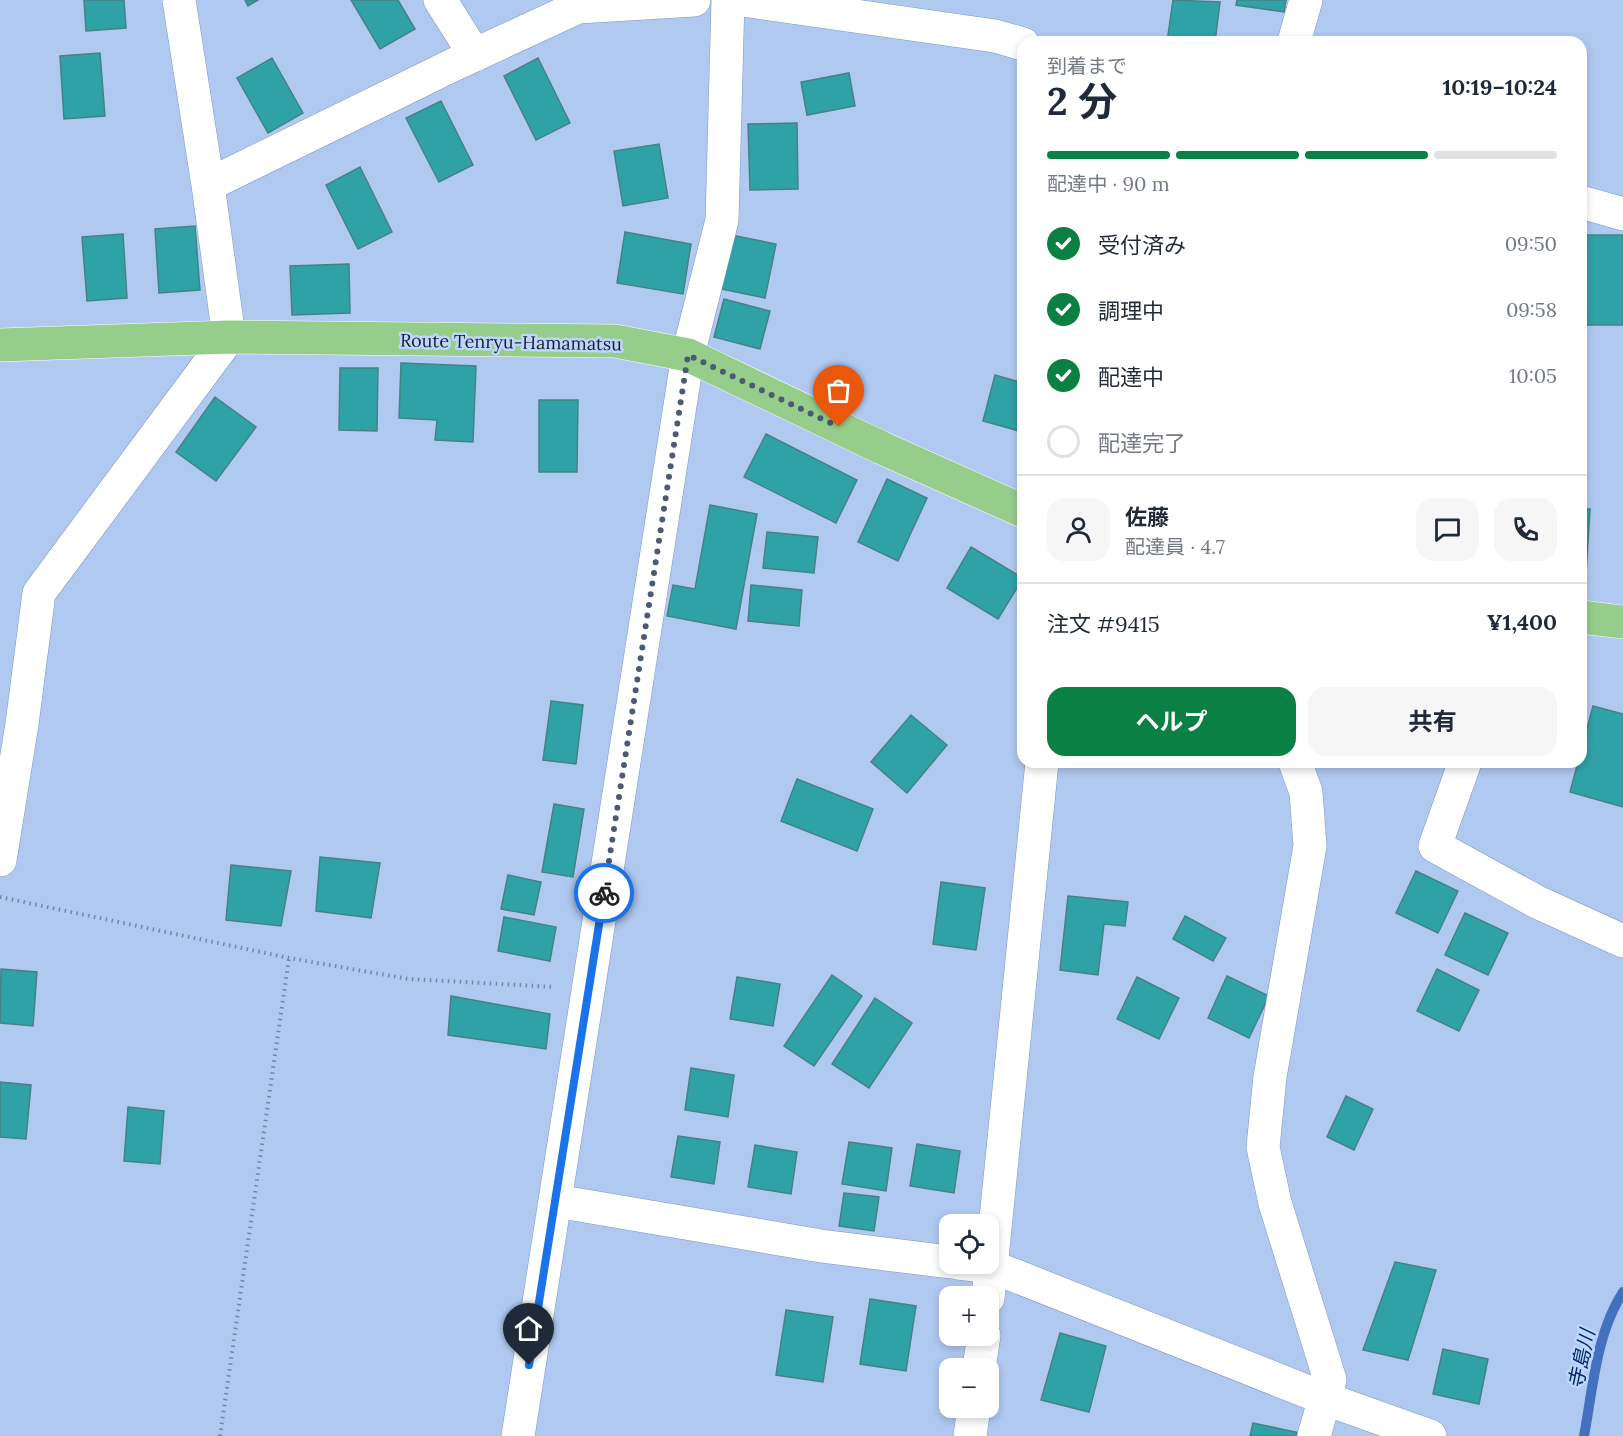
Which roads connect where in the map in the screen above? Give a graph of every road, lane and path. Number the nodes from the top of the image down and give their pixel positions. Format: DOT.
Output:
graph roads {
  1 [pos="179,0"];
  2 [pos="440,0"];
  3 [pos="694,0"];
  4 [pos="728,0"];
  5 [pos="743,0"];
  6 [pos="1306,0"];
  7 [pos="1296,36"];
  8 [pos="1017,42"];
  9 [pos="475,55"];
  10 [pos="208,185"];
  11 [pos="1587,204"];
  12 [pos="1623,214"];
  13 [pos="229,338"];
  14 [pos="0,345"];
  15 [pos="688,355"];
  16 [pos="1017,508"];
  17 [pos="1587,618"];
  18 [pos="1623,622"];
  19 [pos="1041,768"];
  20 [pos="1297,768"];
  21 [pos="1463,768"];
  22 [pos="0,860"];
  23 [pos="0,897"];
  24 [pos="1623,941"];
  25 [pos="289,958"];
  26 [pos="589,989"];
  27 [pos="556,1201"];
  28 [pos="939,1261"];
  29 [pos="977,1274"];
  30 [pos="991,1282"];
  31 [pos="1326,1399"];
  32 [pos="972,1418"];
  33 [pos="220,1436"];
  34 [pos="518,1436"];
  35 [pos="970,1436"];
  36 [pos="1314,1436"];
  37 [pos="1430,1436"];
  1 -- 10 [label="street"];
  2 -- 9 [label="street"];
  3 -- 9 [label="street"];
  4 -- 15 [label="street"];
  5 -- 8 [label="street"];
  6 -- 7 [label="street"];
  9 -- 10 [label="street"];
  10 -- 13 [label="street"];
  11 -- 12 [label="street"];
  13 -- 14 [label="main road, Route Tenryu-Hamamatsu"];
  13 -- 15 [label="main road, Route Tenryu-Hamamatsu"];
  13 -- 22 [label="street"];
  15 -- 16 [label="main road, Route Tenryu-Hamamatsu"];
  15 -- 26 [label="street"];
  17 -- 18 [label="main road"];
  19 -- 30 [label="street"];
  20 -- 31 [label="street"];
  21 -- 24 [label="street"];
  23 -- 25 [label="path"];
  25 -- 26 [label="path"];
  25 -- 33 [label="path"];
  26 -- 27 [label="street"];
  27 -- 28 [label="street"];
  27 -- 34 [label="street"];
  29 -- 30 [label="street"];
  30 -- 31 [label="street"];
  31 -- 36 [label="street"];
  31 -- 37 [label="street"];
  32 -- 35 [label="street"];
}
